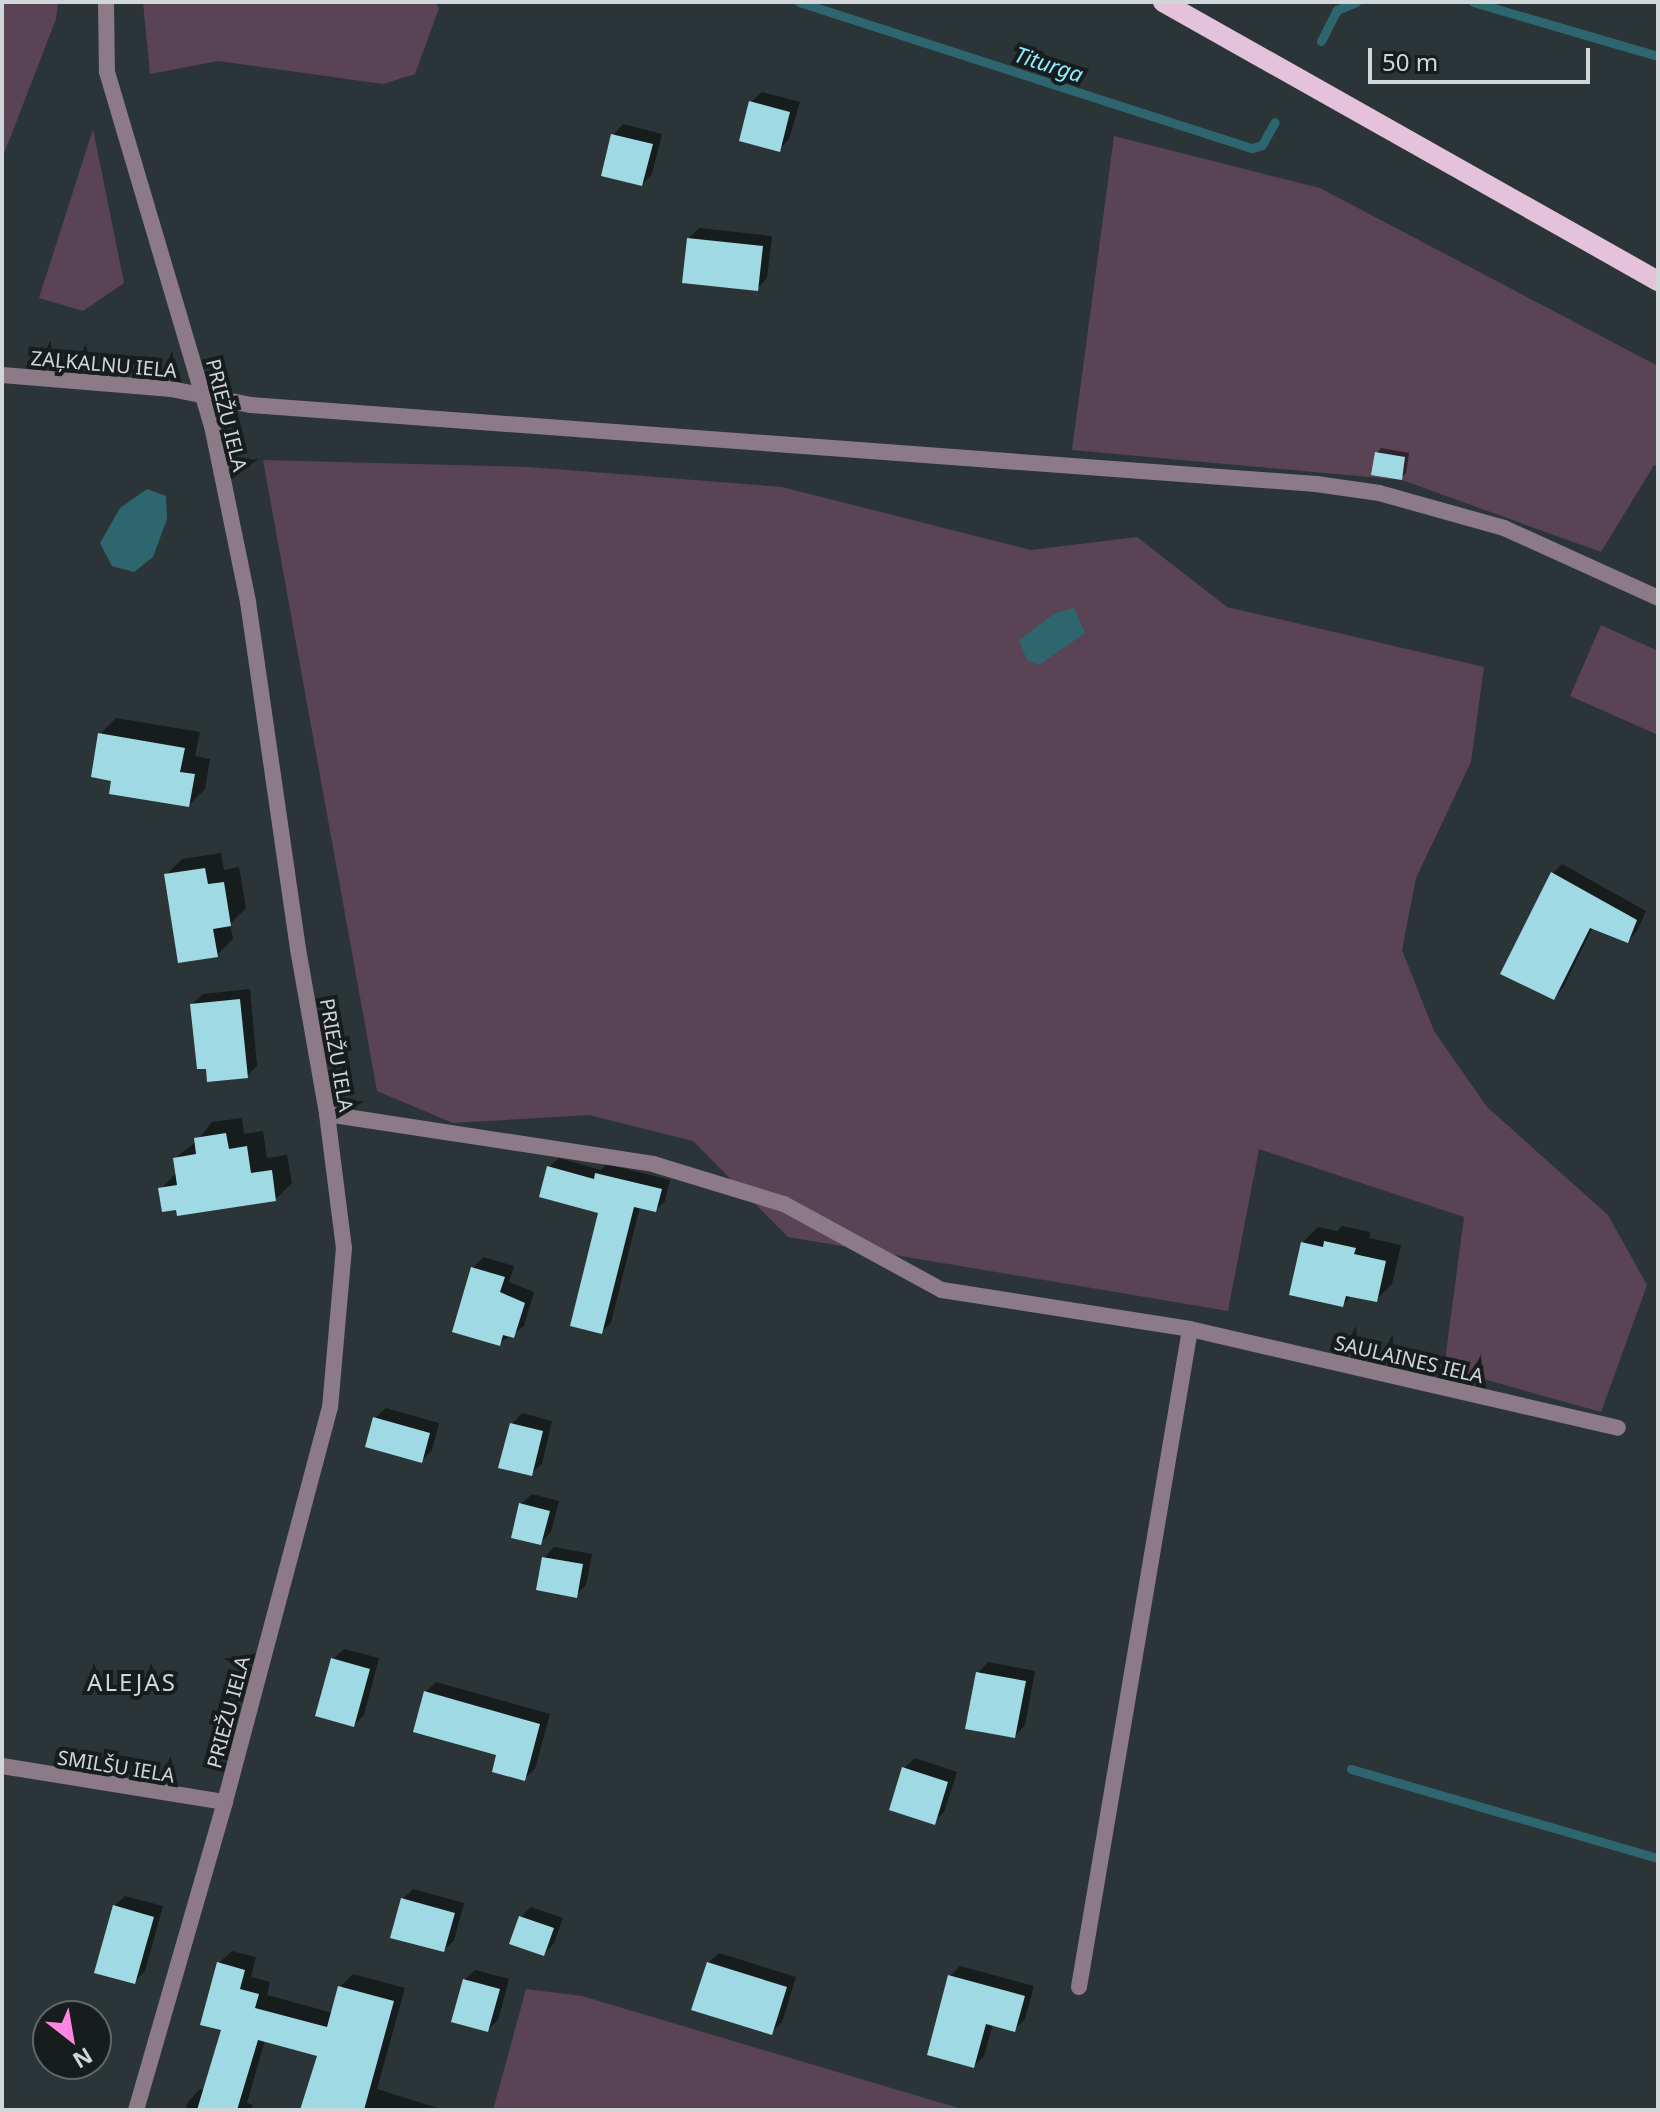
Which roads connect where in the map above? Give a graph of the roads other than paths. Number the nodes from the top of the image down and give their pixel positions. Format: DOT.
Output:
graph roads {
  1 [pos="106,2"];
  2 [pos="1163,2"];
  3 [pos="1658,281"];
  4 [pos="2,375"];
  5 [pos="203,395"];
  6 [pos="1658,598"];
  7 [pos="327,1114"];
  8 [pos="1190,1329"];
  9 [pos="1618,1428"];
  10 [pos="2,1766"];
  11 [pos="225,1802"];
  12 [pos="1079,1987"];
  13 [pos="136,2110"];
  1 -- 5 [label="street, PRIEŽU IELA"];
  2 -- 3 [label="main road"];
  4 -- 5 [label="street, ZAĻKALNU IELA"];
  5 -- 6 [label="street, ZAĻKALNU IELA"];
  5 -- 7 [label="street, PRIEŽU IELA"];
  7 -- 8 [label="street, SAULAINES IELA"];
  7 -- 11 [label="street, PRIEŽU IELA"];
  8 -- 9 [label="street, SAULAINES IELA"];
  8 -- 12 [label="street"];
  10 -- 11 [label="street, SMILŠU IELA"];
  11 -- 13 [label="street, PRIEŽU IELA"];
}
